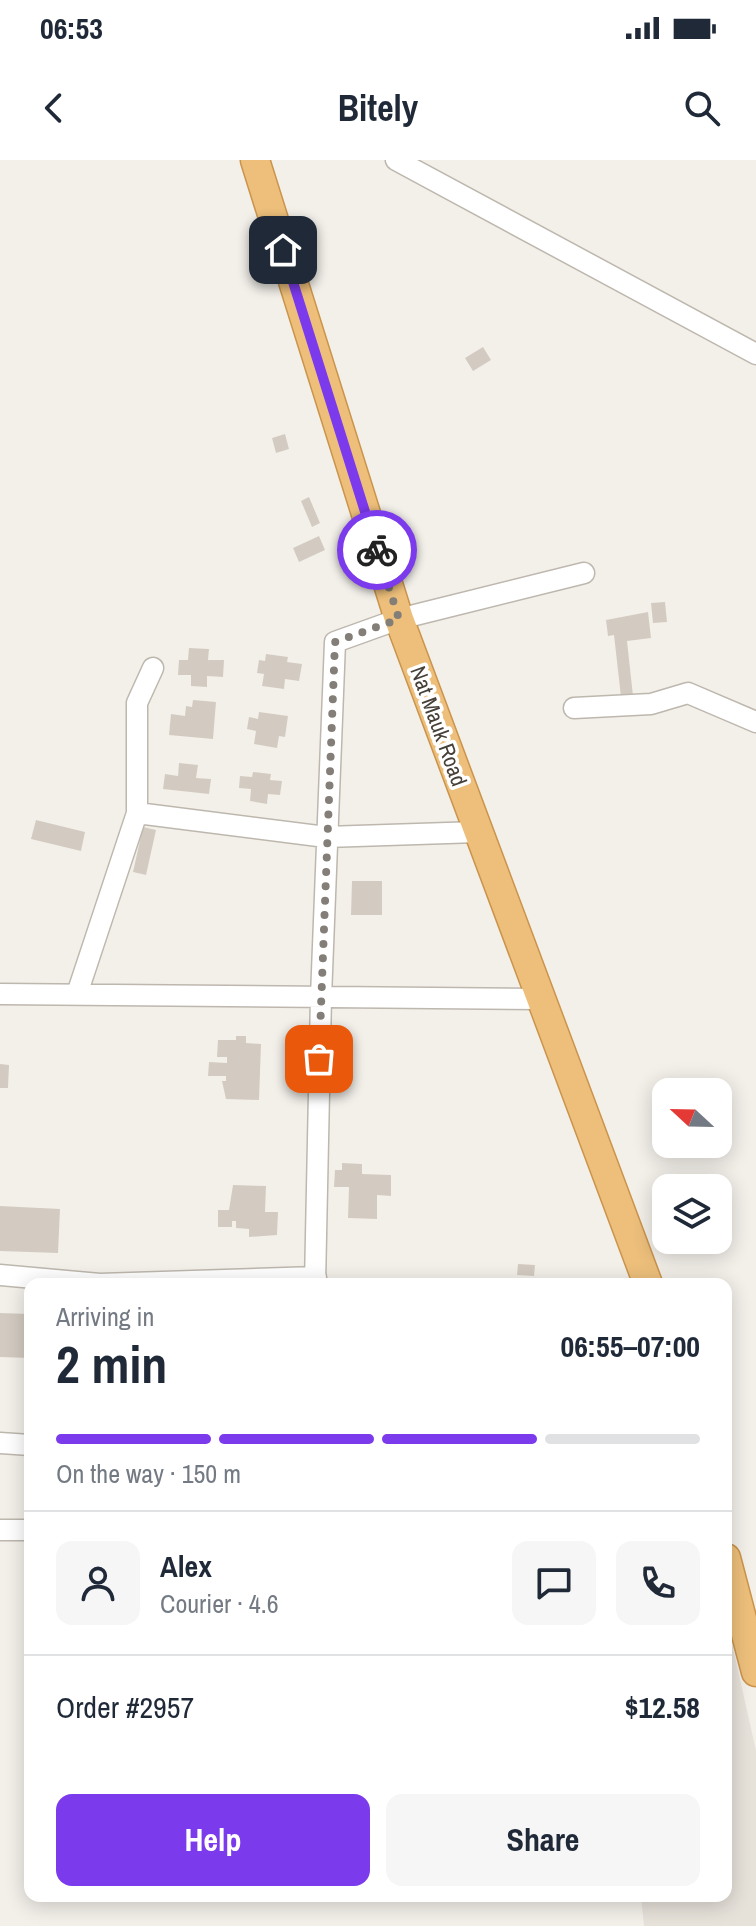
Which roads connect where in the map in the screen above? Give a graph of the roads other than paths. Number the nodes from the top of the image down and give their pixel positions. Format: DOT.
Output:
graph roads {
  1 [pos="255,160"];
  2 [pos="396,160"];
  3 [pos="756,354"];
  4 [pos="584,573"];
  5 [pos="399,619"];
  6 [pos="153,668"];
  7 [pos="574,708"];
  8 [pos="756,722"];
  9 [pos="137,813"];
  10 [pos="478,832"];
  11 [pos="326,837"];
  12 [pos="0,994"];
  13 [pos="77,994"];
  14 [pos="321,997"];
  15 [pos="543,999"];
  16 [pos="0,1275"];
  17 [pos="33,1278"];
  18 [pos="316,1278"];
  19 [pos="646,1278"];
  20 [pos="0,1443"];
  21 [pos="24,1445"];
  22 [pos="0,1530"];
  23 [pos="24,1530"];
  24 [pos="732,1581"];
  25 [pos="756,1672"];
  1 -- 5 [label="highway, Nat Mauk Road"];
  2 -- 3 [label="street"];
  4 -- 5 [label="street"];
  5 -- 10 [label="highway, Nat Mauk Road"];
  5 -- 11 [label="street"];
  6 -- 9 [label="street"];
  7 -- 8 [label="street"];
  9 -- 11 [label="street"];
  9 -- 13 [label="street"];
  10 -- 11 [label="street"];
  10 -- 15 [label="highway, Nat Mauk Road"];
  11 -- 14 [label="street"];
  12 -- 13 [label="street"];
  13 -- 14 [label="street"];
  14 -- 15 [label="street"];
  14 -- 18 [label="street"];
  15 -- 19 [label="highway, Nat Mauk Road"];
  16 -- 17 [label="street"];
  20 -- 21 [label="street"];
  22 -- 23 [label="street"];
  24 -- 25 [label="highway"];
}
